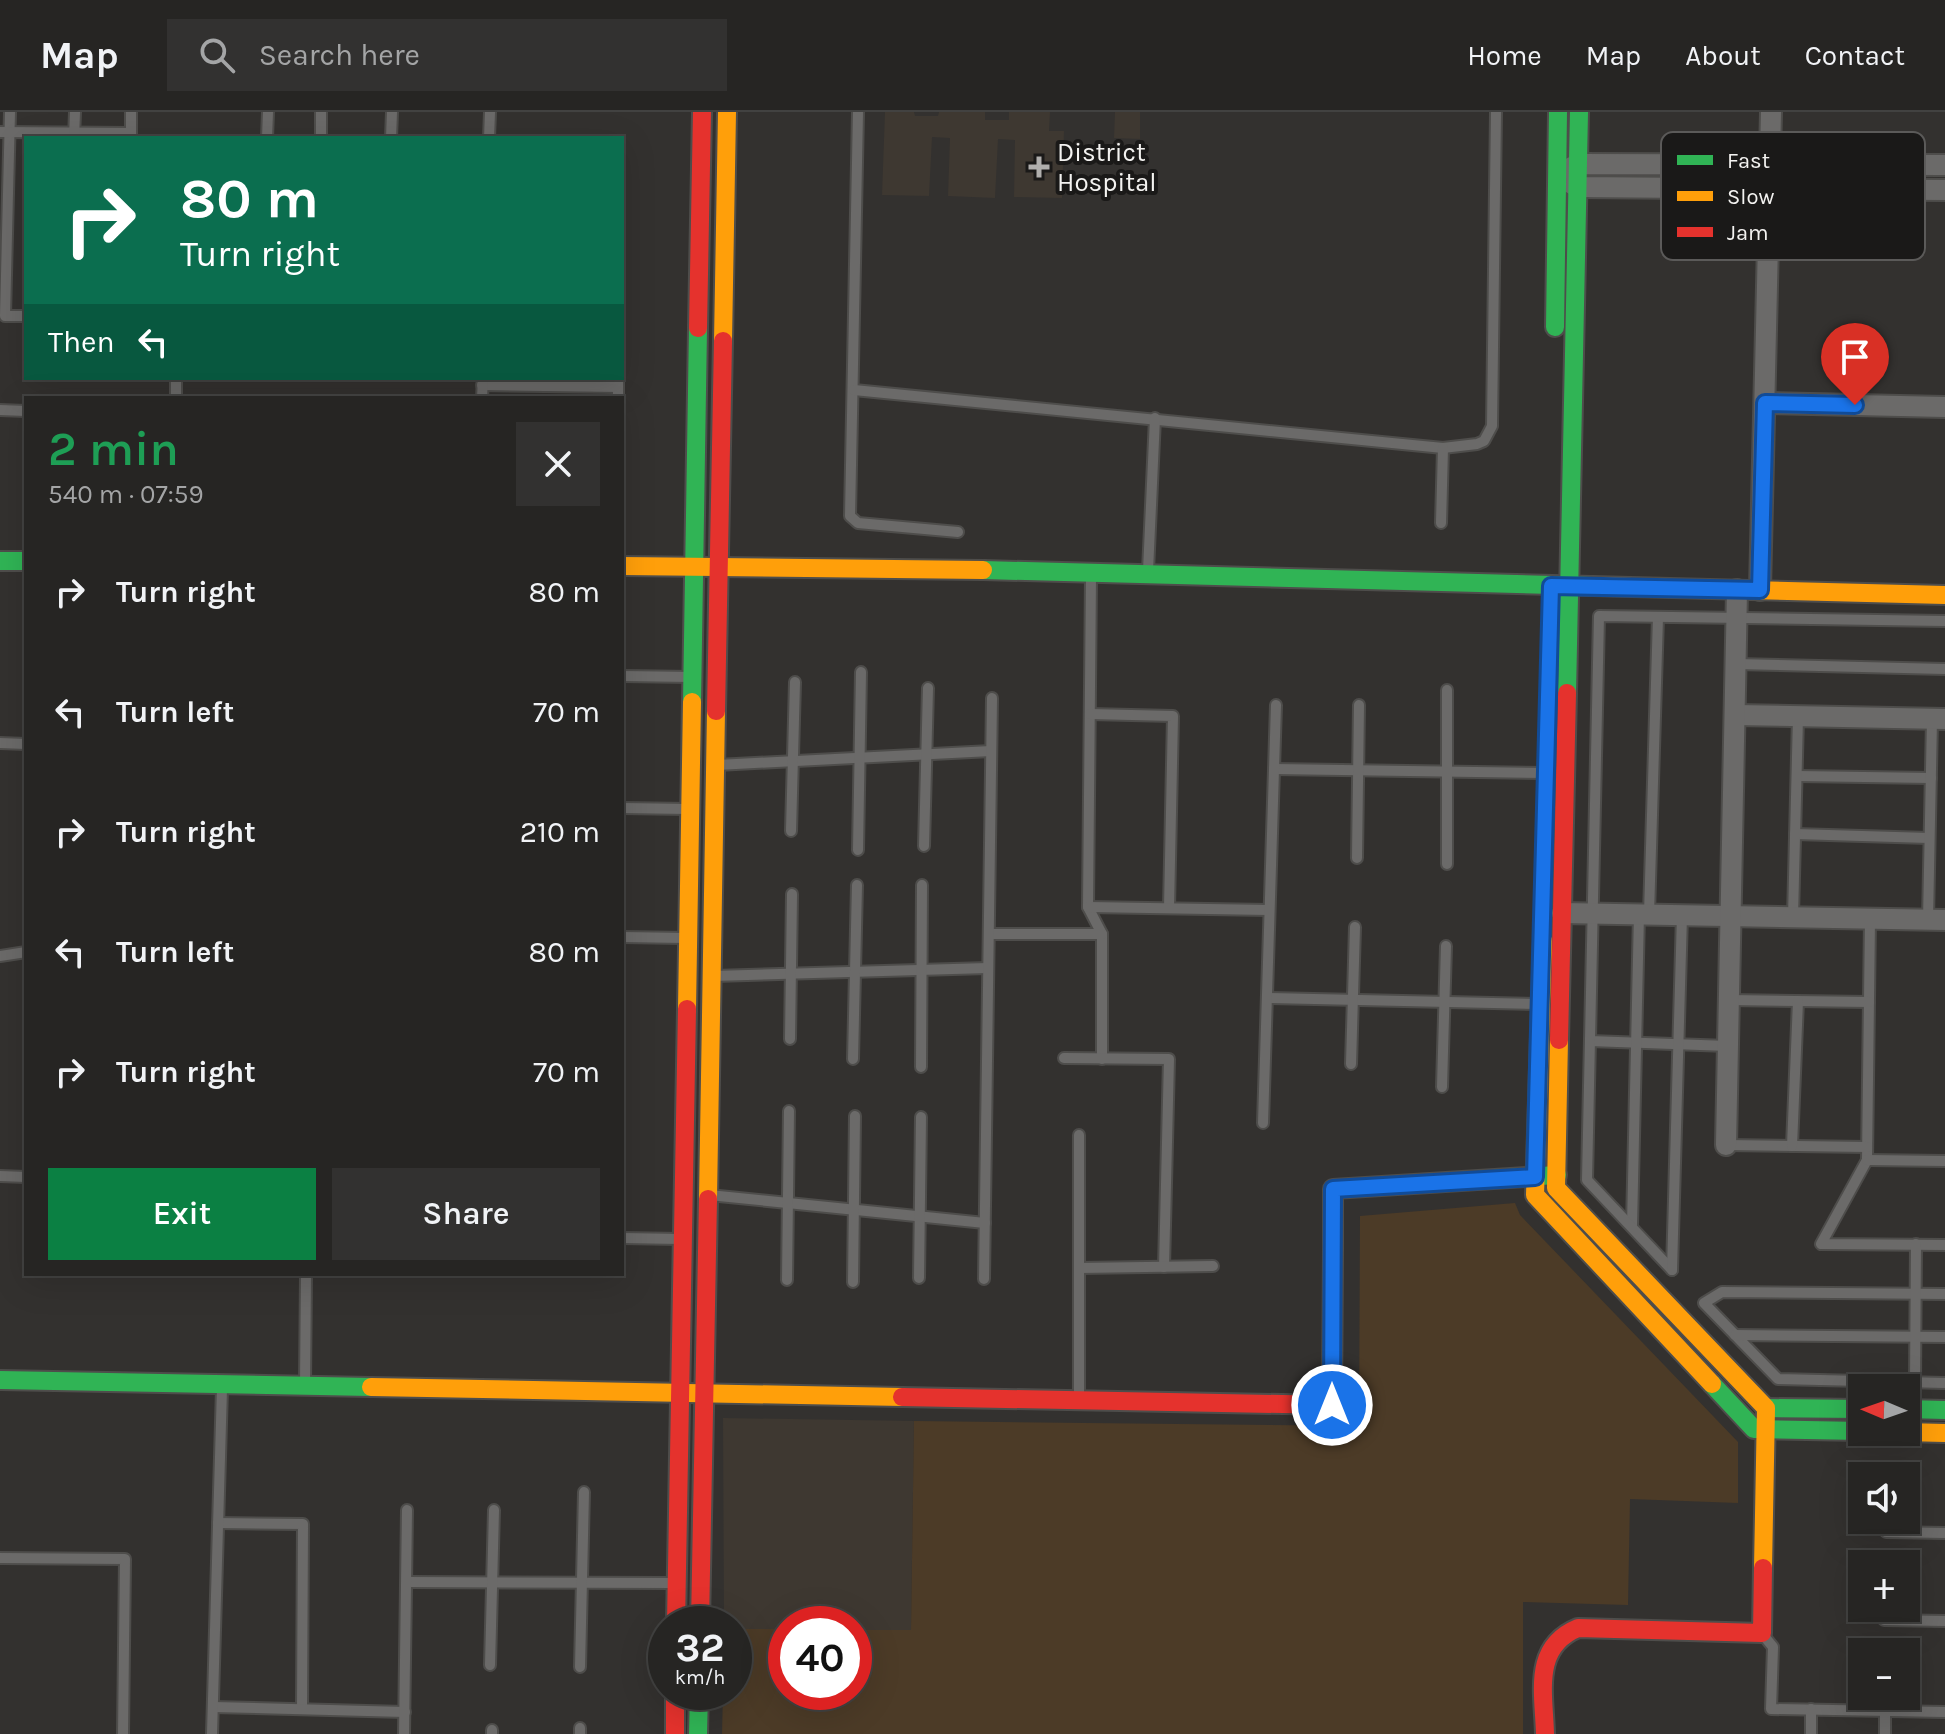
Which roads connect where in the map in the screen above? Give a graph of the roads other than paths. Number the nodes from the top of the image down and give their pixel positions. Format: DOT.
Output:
graph roads {
  1 [pos="10,112"];
  2 [pos="75,112"];
  3 [pos="131,112"];
  4 [pos="268,112"];
  5 [pos="321,112"];
  6 [pos="392,112"];
  7 [pos="490,112"];
  8 [pos="702,112"];
  9 [pos="727,112"];
  10 [pos="858,112"];
  11 [pos="1496,112"];
  12 [pos="1558,112"];
  13 [pos="1579,112"];
  14 [pos="1771,112"];
  15 [pos="5,132"];
  16 [pos="1771,132"];
  17 [pos="74,135"];
  18 [pos="131,135"];
  19 [pos="267,136"];
  20 [pos="321,136"];
  21 [pos="391,136"];
  22 [pos="489,136"];
  23 [pos="1578,164"];
  24 [pos="1661,164"];
  25 [pos="1557,175"];
  26 [pos="1577,187"];
  27 [pos="1661,188"];
  28 [pos="1925,190"];
  29 [pos="1945,190"];
  30 [pos="1768,260"];
  31 [pos="24,316"];
  32 [pos="1554,348"];
  33 [pos="482,382"];
  34 [pos="618,388"];
  35 [pos="854,390"];
  36 [pos="1765,403"];
  37 [pos="1945,407"];
  38 [pos="0,410"];
  39 [pos="24,411"];
  40 [pos="1155,418"];
  41 [pos="1443,448"];
  42 [pos="1441,523"];
  43 [pos="958,532"];
  44 [pos="0,561"];
  45 [pos="24,561"];
  46 [pos="624,566"];
  47 [pos="694,566"];
  48 [pos="719,566"];
  49 [pos="1091,573"];
  50 [pos="1148,575"];
  51 [pos="1557,581"];
  52 [pos="1737,590"];
  53 [pos="1760,590"];
  54 [pos="1945,595"];
  55 [pos="1658,617"];
  56 [pos="1737,618"];
  57 [pos="1945,621"];
  58 [pos="1736,664"];
  59 [pos="1945,669"];
  60 [pos="861,672"];
  61 [pos="624,676"];
  62 [pos="692,677"];
  63 [pos="795,682"];
  64 [pos="928,688"];
  65 [pos="1447,690"];
  66 [pos="992,698"];
  67 [pos="1276,705"];
  68 [pos="1359,705"];
  69 [pos="1090,714"];
  70 [pos="1735,715"];
  71 [pos="1798,717"];
  72 [pos="1938,719"];
  73 [pos="0,743"];
  74 [pos="24,744"];
  75 [pos="991,751"];
  76 [pos="926,755"];
  77 [pos="860,758"];
  78 [pos="793,761"];
  79 [pos="715,765"];
  80 [pos="1274,769"];
  81 [pos="1358,771"];
  82 [pos="1447,772"];
  83 [pos="1548,773"];
  84 [pos="1797,776"];
  85 [pos="1931,778"];
  86 [pos="624,808"];
  87 [pos="690,809"];
  88 [pos="791,831"];
  89 [pos="1795,834"];
  90 [pos="1929,838"];
  91 [pos="924,846"];
  92 [pos="858,850"];
  93 [pos="1357,858"];
  94 [pos="1447,864"];
  95 [pos="857,885"];
  96 [pos="922,885"];
  97 [pos="792,894"];
  98 [pos="1544,896"];
  99 [pos="1088,907"];
  100 [pos="1169,908"];
  101 [pos="1269,910"];
  102 [pos="1562,913"];
  103 [pos="1593,913"];
  104 [pos="1644,914"];
  105 [pos="1682,915"];
  106 [pos="1731,916"];
  107 [pos="1793,917"];
  108 [pos="1870,919"];
  109 [pos="1936,920"];
  110 [pos="1355,927"];
  111 [pos="1543,927"];
  112 [pos="989,934"];
  113 [pos="1102,934"];
  114 [pos="624,937"];
  115 [pos="687,939"];
  116 [pos="1446,946"];
  117 [pos="24,952"];
  118 [pos="0,956"];
  119 [pos="988,968"];
  120 [pos="922,970"];
  121 [pos="854,972"];
  122 [pos="791,973"];
  123 [pos="711,976"];
  124 [pos="1267,998"];
  125 [pos="1353,1000"];
  126 [pos="1729,1000"];
  127 [pos="1798,1001"];
  128 [pos="1444,1002"];
  129 [pos="1869,1002"];
  130 [pos="1541,1004"];
  131 [pos="790,1039"];
  132 [pos="1590,1041"];
  133 [pos="1636,1043"];
  134 [pos="1678,1044"];
  135 [pos="1728,1046"];
  136 [pos="1064,1058"];
  137 [pos="853,1059"];
  138 [pos="1102,1059"];
  139 [pos="1351,1064"];
  140 [pos="921,1067"];
  141 [pos="1442,1087"];
  142 [pos="789,1111"];
  143 [pos="855,1116"];
  144 [pos="921,1117"];
  145 [pos="1263,1123"];
  146 [pos="1079,1135"];
  147 [pos="1726,1145"];
  148 [pos="1792,1146"];
  149 [pos="1867,1147"];
  150 [pos="1867,1160"];
  151 [pos="1945,1161"];
  152 [pos="1557,1175"];
  153 [pos="0,1176"];
  154 [pos="24,1177"];
  155 [pos="1535,1177"];
  156 [pos="707,1195"];
  157 [pos="788,1203"];
  158 [pos="854,1210"];
  159 [pos="920,1216"];
  160 [pos="985,1223"];
  161 [pos="1632,1226"];
  162 [pos="624,1238"];
  163 [pos="682,1239"];
  164 [pos="1916,1244"];
  165 [pos="1945,1245"];
  166 [pos="1213,1266"];
  167 [pos="1164,1267"];
  168 [pos="1079,1268"];
  169 [pos="306,1276"];
  170 [pos="919,1278"];
  171 [pos="984,1279"];
  172 [pos="787,1280"];
  173 [pos="853,1282"];
  174 [pos="1916,1293"];
  175 [pos="1945,1294"];
  176 [pos="1735,1335"];
  177 [pos="1915,1336"];
  178 [pos="1945,1337"];
  179 [pos="1915,1374"];
  180 [pos="0,1380"];
  181 [pos="1848,1381"];
  182 [pos="1920,1382"];
  183 [pos="1945,1383"];
  184 [pos="222,1385"];
  185 [pos="305,1386"];
  186 [pos="679,1393"];
  187 [pos="704,1394"];
  188 [pos="1079,1401"];
  189 [pos="1766,1408"];
  190 [pos="1848,1409"];
  191 [pos="1920,1409"];
  192 [pos="1945,1410"];
  193 [pos="1765,1429"];
  194 [pos="1848,1431"];
  195 [pos="1920,1432"];
  196 [pos="1945,1433"];
  197 [pos="584,1492"];
  198 [pos="407,1510"];
  199 [pos="494,1510"];
  200 [pos="218,1523"];
  201 [pos="1920,1533"];
  202 [pos="1945,1533"];
  203 [pos="0,1558"];
  204 [pos="407,1582"];
  205 [pos="492,1583"];
  206 [pos="582,1583"];
  207 [pos="676,1583"];
  208 [pos="676,1606"];
  209 [pos="700,1606"];
  210 [pos="1920,1621"];
  211 [pos="1945,1621"];
  212 [pos="1762,1633"];
  213 [pos="490,1665"];
  214 [pos="580,1667"];
  215 [pos="213,1707"];
  216 [pos="302,1709"];
  217 [pos="1811,1709"];
  218 [pos="675,1710"];
  219 [pos="699,1710"];
  220 [pos="1885,1711"];
  221 [pos="405,1712"];
  222 [pos="1945,1712"];
  223 [pos="123,1734"];
  224 [pos="212,1734"];
  225 [pos="404,1734"];
  226 [pos="675,1734"];
  227 [pos="698,1734"];
  228 [pos="1545,1734"];
  229 [pos="1811,1734"];
  230 [pos="1885,1734"];
  1 -- 15 [label="lane"];
  2 -- 17 [label="lane"];
  3 -- 18 [label="lane"];
  4 -- 19 [label="lane"];
  5 -- 20 [label="lane"];
  6 -- 21 [label="lane"];
  7 -- 22 [label="lane"];
  8 -- 47 [label="street"];
  9 -- 48 [label="street"];
  10 -- 35 [label="lane"];
  11 -- 41 [label="lane"];
  12 -- 25 [label="street"];
  13 -- 23 [label="street"];
  14 -- 16 [label="street"];
  15 -- 17 [label="lane"];
  15 -- 31 [label="lane"];
  17 -- 18 [label="lane"];
  23 -- 24 [label="street"];
  23 -- 25 [label="street"];
  23 -- 26 [label="street"];
  25 -- 26 [label="street"];
  25 -- 32 [label="street"];
  26 -- 27 [label="street"];
  26 -- 51 [label="street"];
  28 -- 29 [label="street"];
  30 -- 36 [label="street"];
  33 -- 34 [label="lane"];
  35 -- 40 [label="lane"];
  35 -- 43 [label="lane"];
  36 -- 37 [label="street"];
  36 -- 53 [label="street"];
  38 -- 39 [label="lane"];
  40 -- 41 [label="lane"];
  40 -- 50 [label="lane"];
  41 -- 42 [label="lane"];
  44 -- 45 [label="street"];
  46 -- 47 [label="street"];
  47 -- 48 [label="street"];
  47 -- 62 [label="street"];
  48 -- 49 [label="street"];
  48 -- 79 [label="street"];
  49 -- 50 [label="street"];
  49 -- 69 [label="lane"];
  50 -- 51 [label="street"];
  51 -- 52 [label="street"];
  51 -- 83 [label="street"];
  51 -- 102 [label="street"];
  52 -- 53 [label="street"];
  52 -- 56 [label="street"];
  53 -- 54 [label="street"];
  55 -- 56 [label="lane"];
  55 -- 103 [label="lane"];
  55 -- 104 [label="lane"];
  56 -- 57 [label="lane"];
  56 -- 58 [label="street"];
  58 -- 59 [label="lane"];
  58 -- 70 [label="street"];
  60 -- 77 [label="lane"];
  61 -- 62 [label="lane"];
  62 -- 87 [label="street"];
  63 -- 78 [label="lane"];
  64 -- 76 [label="lane"];
  65 -- 82 [label="lane"];
  66 -- 75 [label="lane"];
  67 -- 80 [label="lane"];
  68 -- 81 [label="lane"];
  69 -- 99 [label="lane"];
  69 -- 100 [label="lane"];
  70 -- 71 [label="street"];
  70 -- 106 [label="street"];
  71 -- 72 [label="street"];
  71 -- 84 [label="lane"];
  72 -- 85 [label="lane"];
  73 -- 74 [label="lane"];
  75 -- 76 [label="lane"];
  75 -- 112 [label="lane"];
  76 -- 77 [label="lane"];
  76 -- 91 [label="lane"];
  77 -- 78 [label="lane"];
  77 -- 92 [label="lane"];
  78 -- 79 [label="lane"];
  78 -- 88 [label="lane"];
  79 -- 123 [label="street"];
  80 -- 81 [label="lane"];
  80 -- 101 [label="lane"];
  81 -- 82 [label="lane"];
  81 -- 93 [label="lane"];
  82 -- 83 [label="lane"];
  82 -- 94 [label="lane"];
  83 -- 98 [label="street"];
  84 -- 85 [label="lane"];
  84 -- 89 [label="lane"];
  85 -- 90 [label="lane"];
  86 -- 87 [label="lane"];
  87 -- 115 [label="street"];
  89 -- 90 [label="lane"];
  89 -- 107 [label="lane"];
  90 -- 109 [label="lane"];
  95 -- 121 [label="lane"];
  96 -- 120 [label="lane"];
  97 -- 122 [label="lane"];
  99 -- 100 [label="lane"];
  99 -- 113 [label="lane"];
  100 -- 101 [label="lane"];
  101 -- 124 [label="lane"];
  102 -- 103 [label="street"];
  102 -- 152 [label="street"];
  103 -- 104 [label="street"];
  103 -- 132 [label="lane"];
  104 -- 105 [label="street"];
  104 -- 133 [label="lane"];
  105 -- 106 [label="street"];
  105 -- 134 [label="lane"];
  106 -- 107 [label="street"];
  106 -- 126 [label="street"];
  107 -- 108 [label="street"];
  108 -- 109 [label="street"];
  108 -- 129 [label="lane"];
  110 -- 125 [label="lane"];
  111 -- 130 [label="street"];
  112 -- 113 [label="lane"];
  112 -- 119 [label="lane"];
  113 -- 138 [label="lane"];
  114 -- 115 [label="lane"];
  115 -- 163 [label="street"];
  116 -- 128 [label="lane"];
  117 -- 118 [label="lane"];
  119 -- 120 [label="lane"];
  119 -- 160 [label="lane"];
  120 -- 121 [label="lane"];
  120 -- 140 [label="lane"];
  121 -- 122 [label="lane"];
  121 -- 137 [label="lane"];
  122 -- 123 [label="lane"];
  122 -- 131 [label="lane"];
  123 -- 156 [label="street"];
  124 -- 125 [label="lane"];
  124 -- 145 [label="lane"];
  125 -- 128 [label="lane"];
  125 -- 139 [label="lane"];
  126 -- 127 [label="lane"];
  126 -- 135 [label="street"];
  127 -- 129 [label="lane"];
  127 -- 148 [label="lane"];
  128 -- 130 [label="lane"];
  128 -- 141 [label="lane"];
  129 -- 149 [label="lane"];
  130 -- 155 [label="street"];
  132 -- 133 [label="lane"];
  132 -- 161 [label="lane"];
  133 -- 134 [label="lane"];
  133 -- 161 [label="lane"];
  134 -- 135 [label="lane"];
  134 -- 161 [label="lane"];
  135 -- 147 [label="street"];
  136 -- 138 [label="lane"];
  138 -- 167 [label="lane"];
  142 -- 157 [label="lane"];
  143 -- 158 [label="lane"];
  144 -- 159 [label="lane"];
  146 -- 168 [label="lane"];
  147 -- 148 [label="lane"];
  148 -- 149 [label="lane"];
  149 -- 150 [label="lane"];
  150 -- 151 [label="lane"];
  150 -- 164 [label="lane"];
  152 -- 155 [label="street"];
  152 -- 189 [label="street"];
  153 -- 154 [label="lane"];
  155 -- 188 [label="street"];
  155 -- 193 [label="street"];
  156 -- 157 [label="lane"];
  156 -- 187 [label="street"];
  157 -- 158 [label="lane"];
  157 -- 172 [label="lane"];
  158 -- 159 [label="lane"];
  158 -- 173 [label="lane"];
  159 -- 160 [label="lane"];
  159 -- 170 [label="lane"];
  160 -- 171 [label="lane"];
  162 -- 163 [label="lane"];
  163 -- 186 [label="street"];
  164 -- 165 [label="lane"];
  164 -- 174 [label="lane"];
  166 -- 167 [label="lane"];
  167 -- 168 [label="lane"];
  168 -- 188 [label="lane"];
  169 -- 185 [label="lane"];
  174 -- 175 [label="lane"];
  174 -- 176 [label="lane"];
  174 -- 177 [label="lane"];
  176 -- 177 [label="lane"];
  176 -- 181 [label="lane"];
  177 -- 178 [label="lane"];
  177 -- 179 [label="lane"];
  180 -- 184 [label="street"];
  182 -- 183 [label="lane"];
  184 -- 185 [label="street"];
  184 -- 200 [label="lane"];
  185 -- 186 [label="street"];
  186 -- 187 [label="street"];
  186 -- 207 [label="street"];
  187 -- 188 [label="street"];
  187 -- 209 [label="street"];
  189 -- 190 [label="street"];
  189 -- 193 [label="street"];
  191 -- 192 [label="street"];
  193 -- 194 [label="street"];
  193 -- 212 [label="street"];
  195 -- 196 [label="street"];
  197 -- 206 [label="lane"];
  198 -- 204 [label="lane"];
  199 -- 205 [label="lane"];
  200 -- 215 [label="lane"];
  200 -- 216 [label="lane"];
  201 -- 202 [label="lane"];
  203 -- 223 [label="lane"];
  204 -- 205 [label="lane"];
  204 -- 221 [label="lane"];
  205 -- 206 [label="lane"];
  205 -- 213 [label="lane"];
  206 -- 207 [label="lane"];
  206 -- 214 [label="lane"];
  207 -- 208 [label="street"];
  210 -- 211 [label="lane"];
  212 -- 217 [label="lane"];
  212 -- 228 [label="street"];
  215 -- 216 [label="lane"];
  215 -- 224 [label="lane"];
  216 -- 221 [label="lane"];
  217 -- 220 [label="lane"];
  217 -- 229 [label="lane"];
  218 -- 226 [label="street"];
  219 -- 227 [label="street"];
  220 -- 222 [label="lane"];
  220 -- 230 [label="lane"];
  221 -- 225 [label="lane"];
}
